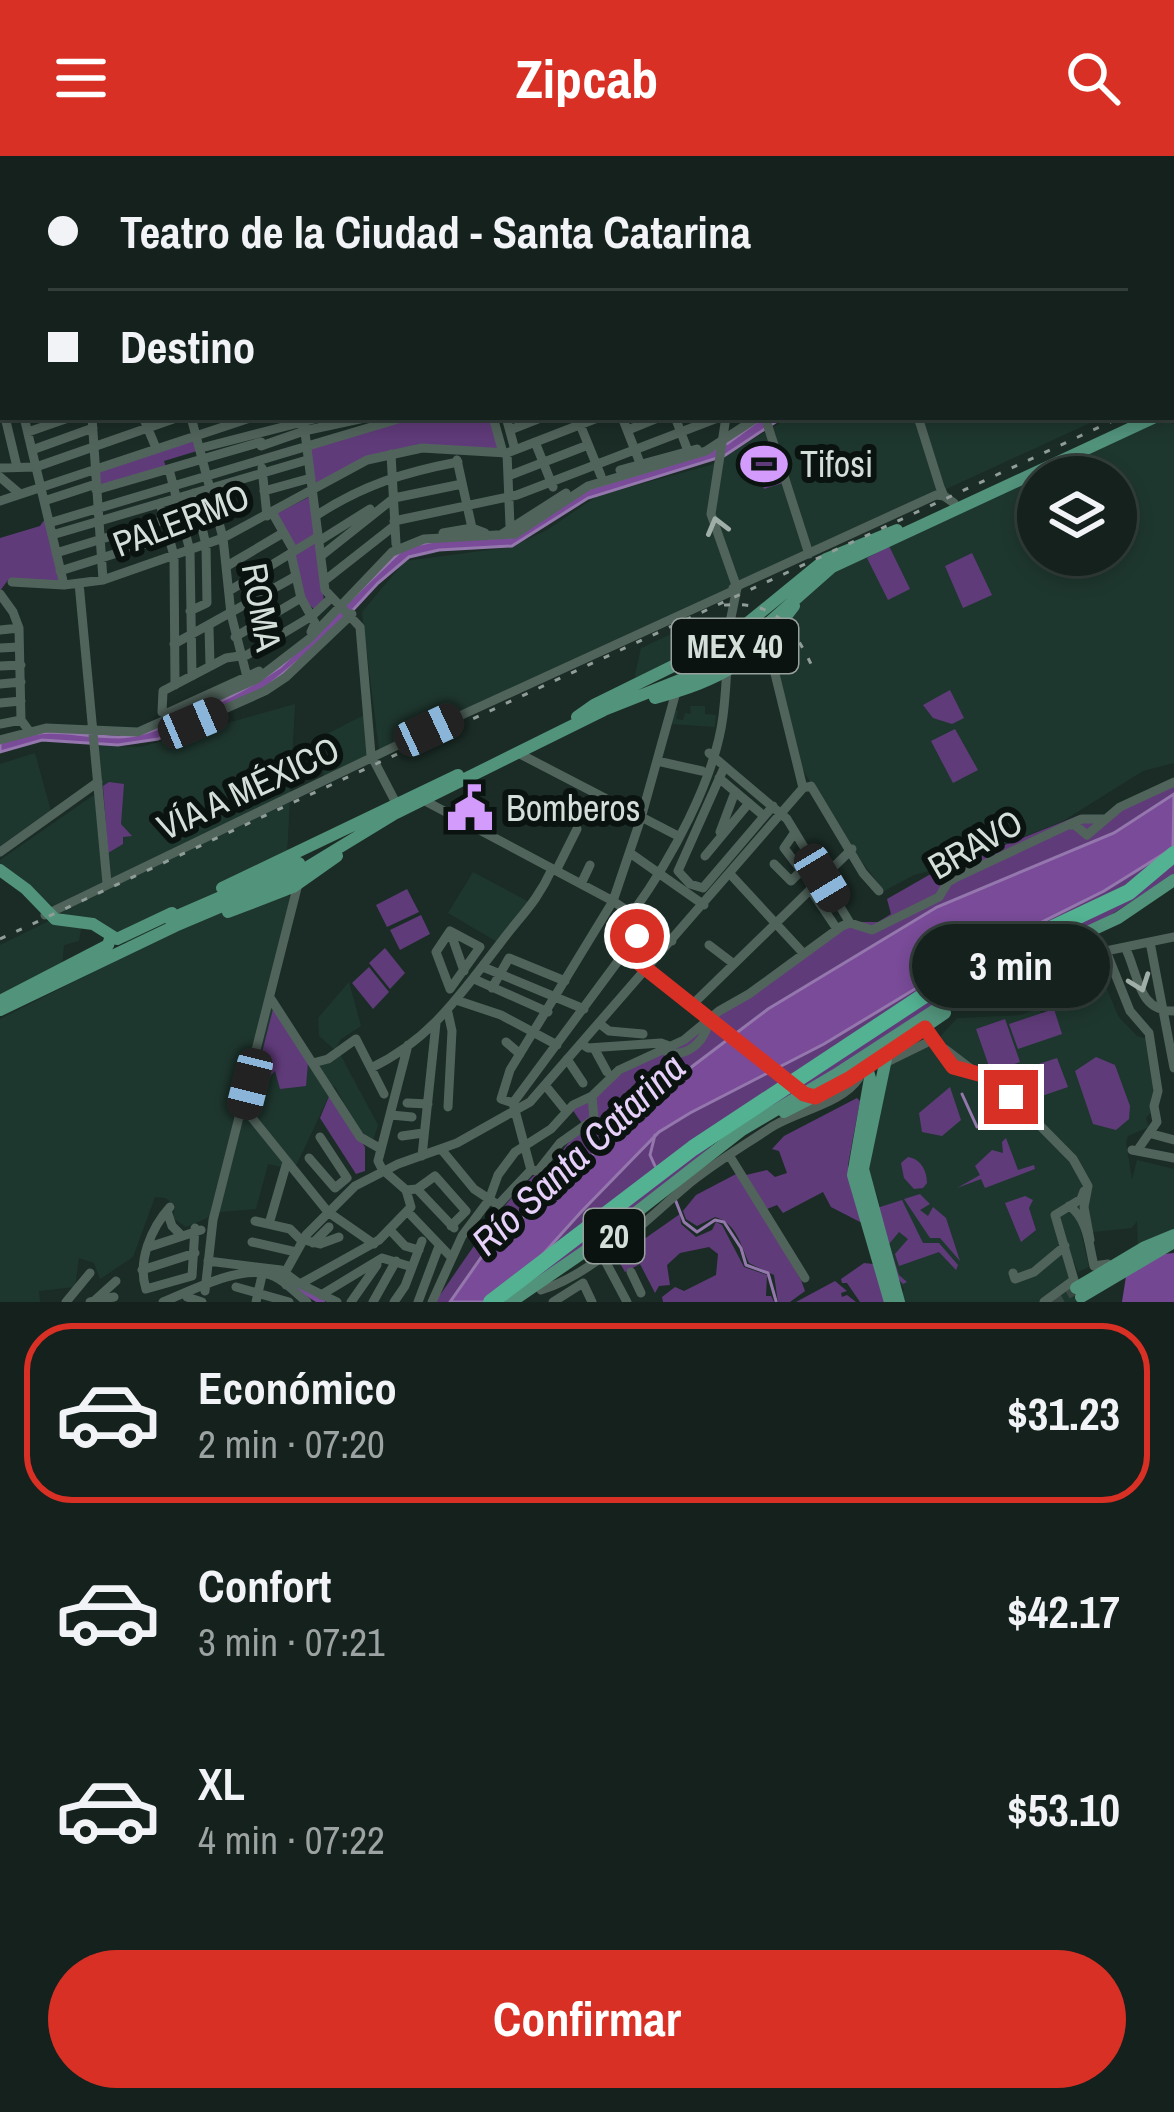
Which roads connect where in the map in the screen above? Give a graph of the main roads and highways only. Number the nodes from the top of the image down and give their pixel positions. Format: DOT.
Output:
graph roads {
  1 [pos="1131,420"];
  2 [pos="1148,420"];
  3 [pos="900,532"];
  4 [pos="778,597"];
  5 [pos="794,606"];
  6 [pos="767,641"];
  7 [pos="710,649"];
  8 [pos="723,675"];
  9 [pos="581,718"];
  10 [pos="459,775"];
  11 [pos="440,791"];
  12 [pos="356,830"];
  13 [pos="324,842"];
  14 [pos="335,858"];
  15 [pos="1174,858"];
  16 [pos="0,873"];
  17 [pos="294,880"];
  18 [pos="1174,883"];
  19 [pos="228,886"];
  20 [pos="204,903"];
  21 [pos="225,905"];
  22 [pos="175,926"];
  23 [pos="112,941"];
  24 [pos="138,943"];
  25 [pos="97,963"];
  26 [pos="1023,963"];
  27 [pos="1,1001"];
  28 [pos="0,1010"];
  29 [pos="865,1051"];
  30 [pos="847,1063"];
  31 [pos="874,1069"];
  32 [pos="815,1089"];
  33 [pos="785,1106"];
  34 [pos="732,1144"];
  35 [pos="701,1161"];
  36 [pos="681,1174"];
  37 [pos="866,1222"];
  38 [pos="878,1232"];
  39 [pos="1174,1238"];
  40 [pos="563,1265"];
  41 [pos="540,1289"];
  42 [pos="1080,1296"];
  43 [pos="494,1302"];
  44 [pos="512,1302"];
  45 [pos="521,1302"];
  46 [pos="890,1302"];
  47 [pos="899,1302"];
  1 -- 3 [label="main road, MEX 40"];
  2 -- 3 [label="main road, MEX 40"];
  3 -- 4 [label="main road"];
  3 -- 5 [label="main road"];
  3 -- 9 [label="main road, MEX 40"];
  4 -- 5 [label="main road"];
  4 -- 6 [label="main road"];
  4 -- 7 [label="main road"];
  5 -- 6 [label="main road"];
  6 -- 8 [label="main road"];
  7 -- 8 [label="main road"];
  7 -- 9 [label="main road"];
  8 -- 9 [label="main road"];
  9 -- 10 [label="main road, MEX 40"];
  9 -- 11 [label="main road, MEX 40"];
  10 -- 12 [label="main road, MEX 40"];
  10 -- 12 [label="main road"];
  11 -- 12 [label="main road, MEX 40"];
  11 -- 12 [label="main road"];
  12 -- 13 [label="main road"];
  12 -- 14 [label="main road"];
  12 -- 17 [label="main road, MEX 40"];
  13 -- 14 [label="main road"];
  13 -- 17 [label="main road"];
  13 -- 17 [label="main road"];
  14 -- 17 [label="main road"];
  15 -- 43 [label="highway"];
  16 -- 23 [label="main road"];
  17 -- 19 [label="main road"];
  17 -- 20 [label="main road, MEX 40"];
  17 -- 21 [label="main road, MEX 40"];
  17 -- 21 [label="main road"];
  17 -- 22 [label="main road"];
  18 -- 26 [label="main road, 20"];
  18 -- 26 [label="main road, 20"];
  19 -- 20 [label="main road"];
  19 -- 23 [label="main road"];
  20 -- 27 [label="main road, MEX 40"];
  21 -- 22 [label="main road, MEX 40"];
  22 -- 24 [label="main road, MEX 40"];
  23 -- 24 [label="main road"];
  23 -- 25 [label="main road"];
  23 -- 27 [label="main road"];
  24 -- 25 [label="main road, MEX 40"];
  25 -- 28 [label="main road, MEX 40"];
  26 -- 31 [label="main road, 20"];
  26 -- 31 [label="main road, 20"];
  26 -- 35 [label="main road, 20"];
  29 -- 30 [label="main road, 20"];
  29 -- 31 [label="main road"];
  29 -- 31 [label="main road, 20"];
  30 -- 31 [label="main road"];
  30 -- 32 [label="main road, 20"];
  31 -- 32 [label="main road, 20"];
  31 -- 37 [label="main road"];
  31 -- 38 [label="main road"];
  32 -- 33 [label="main road, 20"];
  32 -- 33 [label="main road"];
  33 -- 34 [label="main road, 20"];
  34 -- 35 [label="main road, 20"];
  34 -- 36 [label="main road, 20"];
  35 -- 36 [label="main road, 20"];
  35 -- 41 [label="main road, 20"];
  36 -- 40 [label="main road, 20"];
  37 -- 38 [label="main road"];
  37 -- 46 [label="main road"];
  38 -- 47 [label="main road"];
  39 -- 42 [label="main road"];
  40 -- 41 [label="main road"];
  40 -- 44 [label="main road, 20"];
  41 -- 45 [label="main road, 20"];
}
